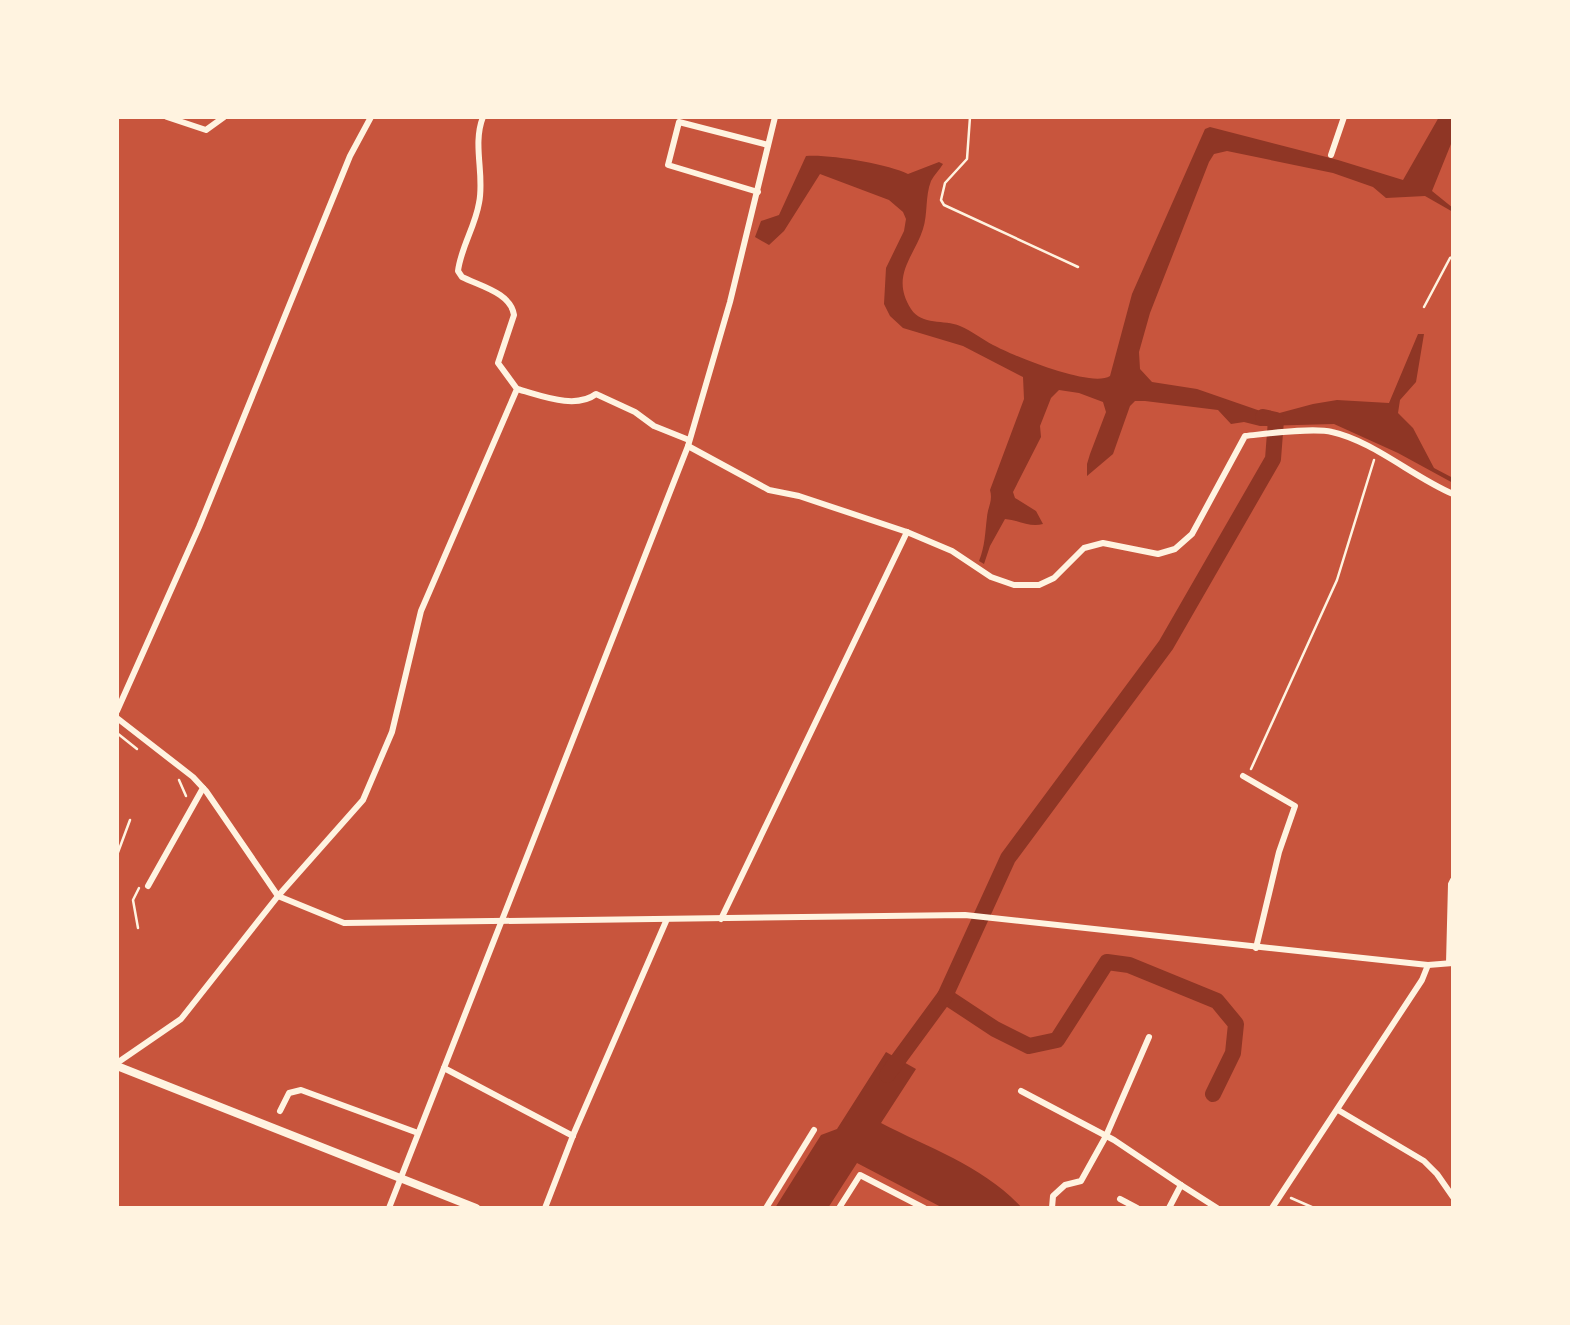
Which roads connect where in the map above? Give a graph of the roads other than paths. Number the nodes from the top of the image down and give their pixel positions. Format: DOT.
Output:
graph roads {
  1 [pos="167,117"];
  2 [pos="224,117"];
  3 [pos="371,117"];
  4 [pos="482,117"];
  5 [pos="775,117"];
  6 [pos="1344,117"];
  7 [pos="768,145"];
  8 [pos="1331,155"];
  9 [pos="758,192"];
  10 [pos="517,389"];
  11 [pos="688,443"];
  12 [pos="1453,494"];
  13 [pos="907,532"];
  14 [pos="117,711"];
  15 [pos="117,718"];
  16 [pos="1245,777"];
  17 [pos="203,788"];
  18 [pos="1453,880"];
  19 [pos="148,886"];
  20 [pos="278,896"];
  21 [pos="667,919"];
  22 [pos="721,919"];
  23 [pos="502,921"];
  24 [pos="1256,948"];
  25 [pos="1451,963"];
  26 [pos="1429,965"];
  27 [pos="1149,1037"];
  28 [pos="117,1064"];
  29 [pos="444,1068"];
  30 [pos="1021,1091"];
  31 [pos="1338,1110"];
  32 [pos="280,1111"];
  33 [pos="814,1130"];
  34 [pos="418,1133"];
  35 [pos="573,1136"];
  36 [pos="1107,1136"];
  37 [pos="401,1177"];
  38 [pos="1181,1185"];
  39 [pos="1453,1197"];
  40 [pos="1120,1199"];
  41 [pos="389,1208"];
  42 [pos="477,1208"];
  43 [pos="545,1208"];
  44 [pos="766,1208"];
  45 [pos="839,1208"];
  46 [pos="924,1208"];
  47 [pos="1052,1208"];
  48 [pos="1137,1208"];
  49 [pos="1169,1208"];
  50 [pos="1217,1208"];
  51 [pos="1272,1208"];
  1 -- 2 [label="street"];
  3 -- 14 [label="street"];
  4 -- 10 [label="street"];
  5 -- 7 [label="street"];
  6 -- 8 [label="street"];
  7 -- 9 [label="street"];
  7 -- 9 [label="street"];
  9 -- 11 [label="street"];
  10 -- 11 [label="street"];
  10 -- 20 [label="street"];
  11 -- 13 [label="street"];
  11 -- 23 [label="street"];
  12 -- 13 [label="street"];
  13 -- 22 [label="street"];
  15 -- 17 [label="street"];
  16 -- 24 [label="street"];
  17 -- 19 [label="street"];
  17 -- 20 [label="street"];
  18 -- 25 [label="street"];
  20 -- 23 [label="street"];
  20 -- 28 [label="street"];
  21 -- 22 [label="street"];
  21 -- 23 [label="street"];
  21 -- 35 [label="street"];
  22 -- 24 [label="street"];
  23 -- 29 [label="street"];
  24 -- 26 [label="street"];
  25 -- 26 [label="street"];
  26 -- 31 [label="street"];
  27 -- 36 [label="street"];
  28 -- 37 [label="street"];
  29 -- 34 [label="street"];
  29 -- 35 [label="street"];
  30 -- 36 [label="street"];
  31 -- 39 [label="street"];
  31 -- 51 [label="street"];
  32 -- 34 [label="street"];
  33 -- 44 [label="street"];
  34 -- 37 [label="street"];
  35 -- 43 [label="street"];
  36 -- 38 [label="street"];
  36 -- 47 [label="street"];
  37 -- 41 [label="street"];
  37 -- 42 [label="street"];
  38 -- 49 [label="street"];
  38 -- 50 [label="street"];
  40 -- 48 [label="street"];
  45 -- 46 [label="street"];
}
